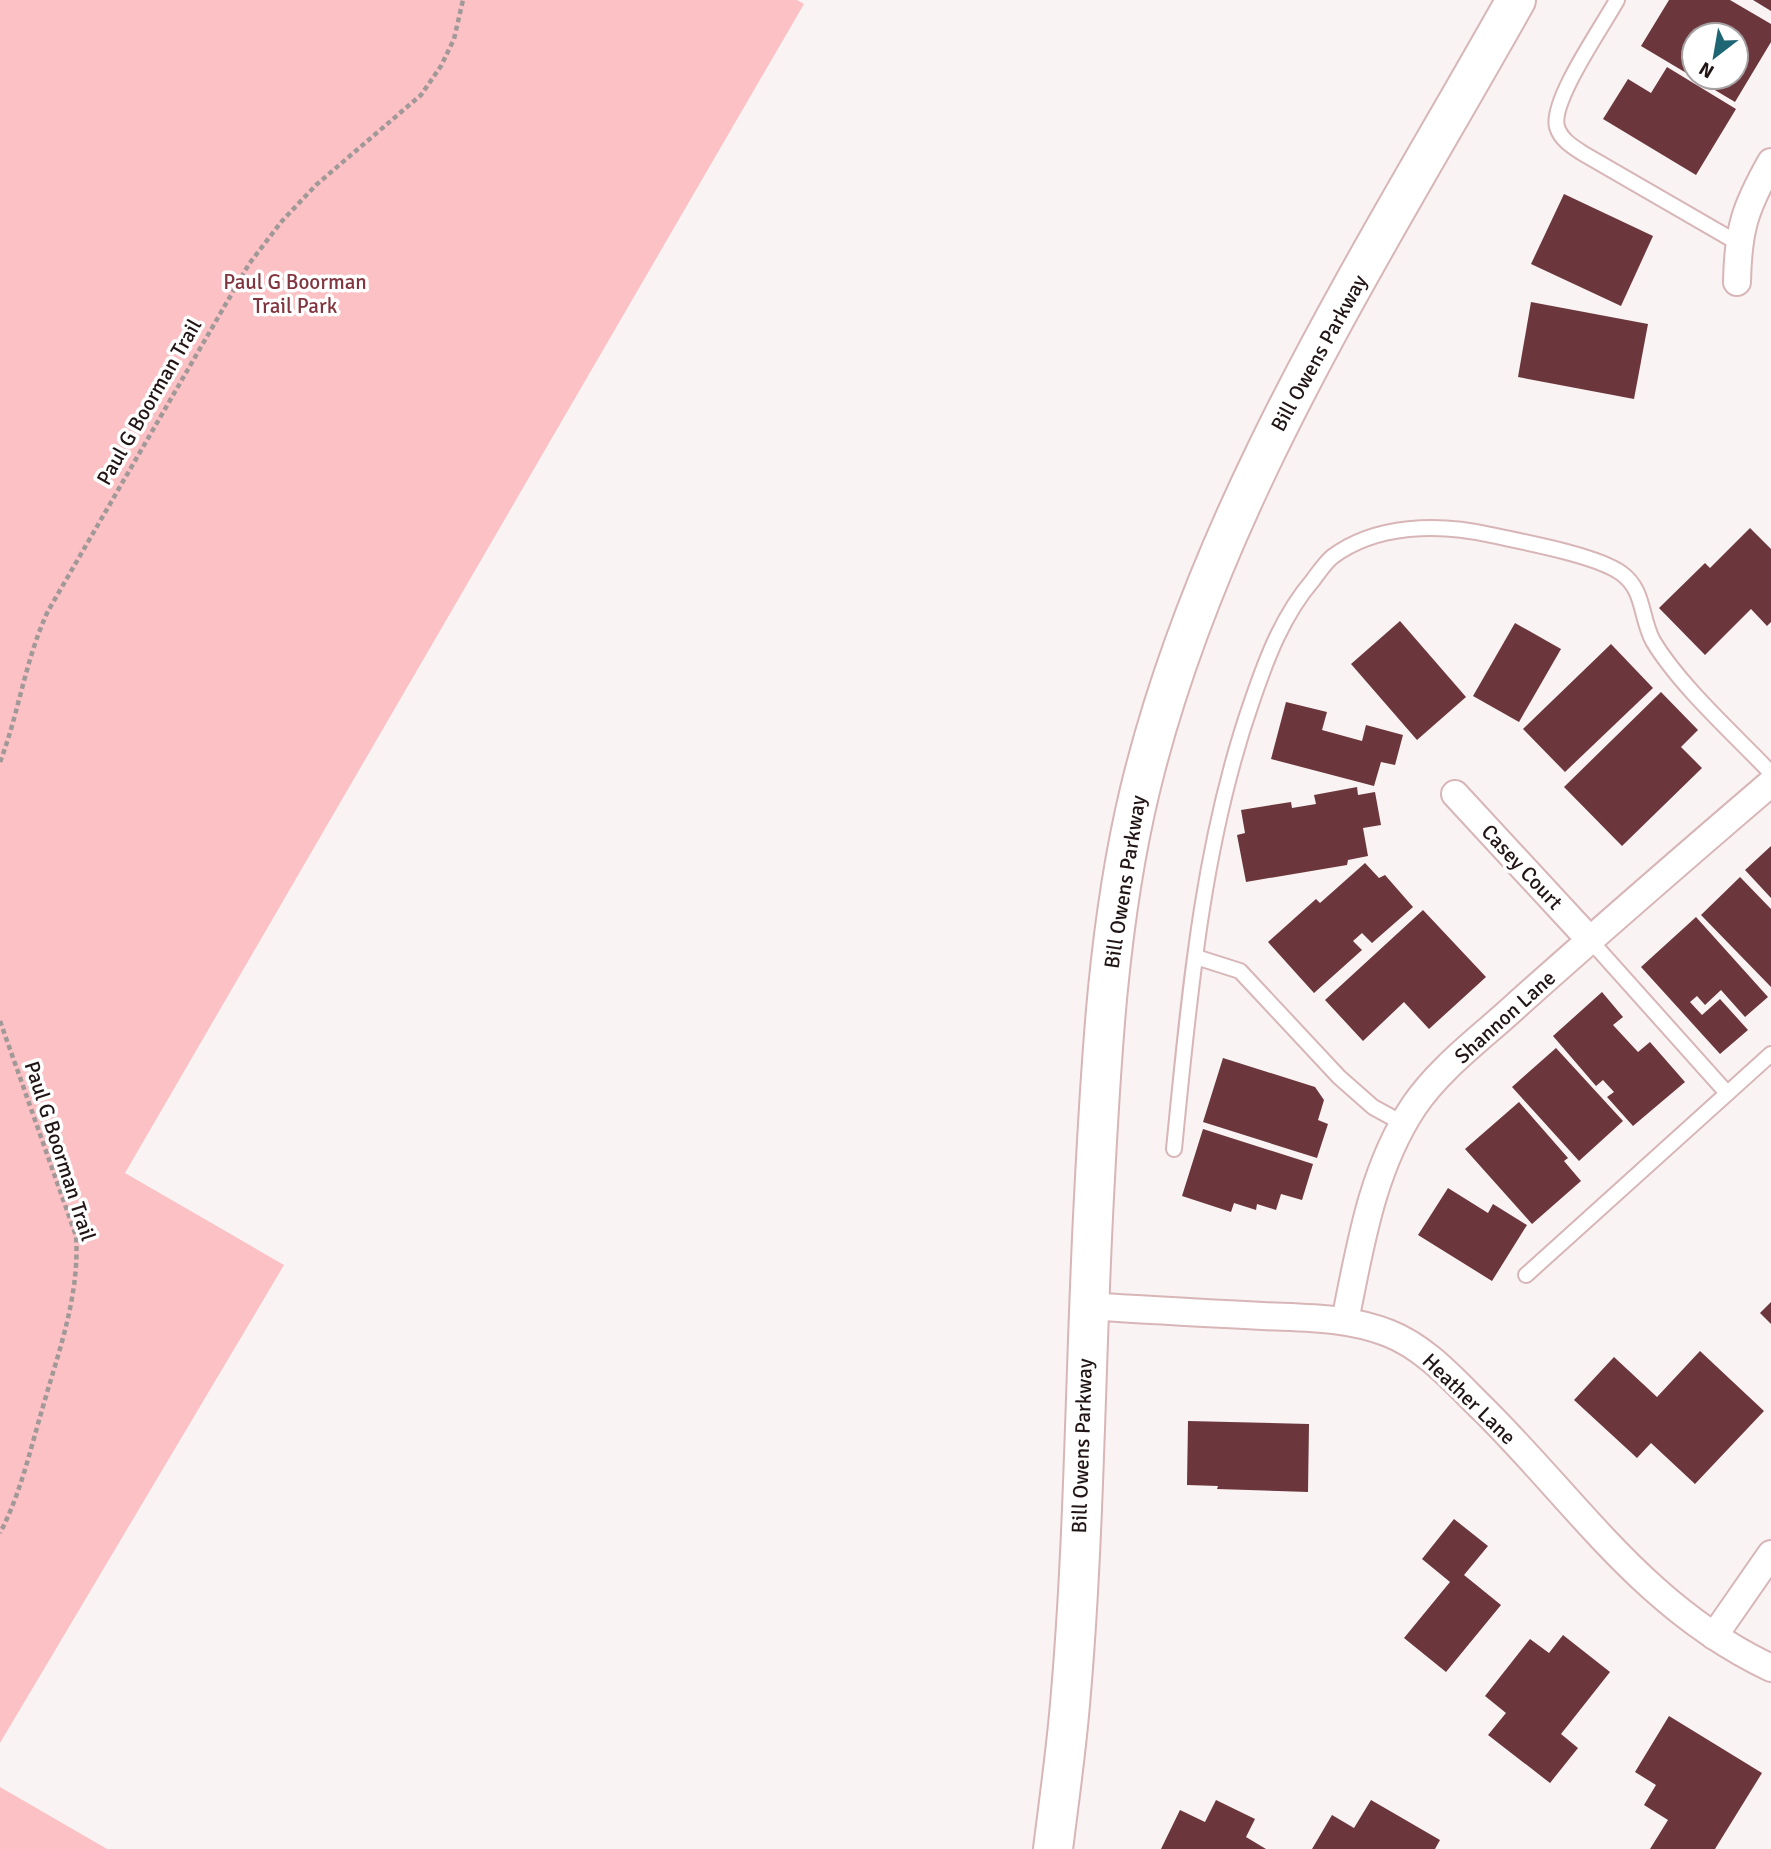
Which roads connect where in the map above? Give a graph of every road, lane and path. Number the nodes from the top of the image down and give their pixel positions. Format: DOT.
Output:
graph roads {
  1 [pos="463,0"];
  2 [pos="1516,0"];
  3 [pos="1618,0"];
  4 [pos="1771,162"];
  5 [pos="1738,243"];
  6 [pos="1737,282"];
  7 [pos="0,762"];
  8 [pos="1771,773"];
  9 [pos="1771,783"];
  10 [pos="1455,794"];
  11 [pos="1590,940"];
  12 [pos="1196,957"];
  13 [pos="0,1021"];
  14 [pos="1771,1054"];
  15 [pos="1727,1093"];
  16 [pos="1404,1124"];
  17 [pos="1174,1149"];
  18 [pos="1526,1275"];
  19 [pos="1088,1306"];
  20 [pos="1345,1321"];
  21 [pos="0,1533"];
  22 [pos="1771,1554"];
  23 [pos="1714,1636"];
  24 [pos="1771,1668"];
  25 [pos="1053,1849"];
  1 -- 7 [label="path, Paul G Boorman Trail"];
  2 -- 19 [label="main road, Bill Owens Parkway"];
  3 -- 5 [label="lane"];
  4 -- 5 [label="street"];
  5 -- 6 [label="street"];
  8 -- 12 [label="lane"];
  9 -- 11 [label="street, Shannon Lane"];
  10 -- 11 [label="street, Casey Court"];
  11 -- 15 [label="lane"];
  11 -- 16 [label="street, Shannon Lane"];
  12 -- 16 [label="lane"];
  12 -- 17 [label="lane"];
  13 -- 21 [label="path, Paul G Boorman Trail"];
  14 -- 15 [label="lane"];
  15 -- 18 [label="lane"];
  16 -- 20 [label="street, Shannon Lane"];
  19 -- 20 [label="street, Heather Lane"];
  19 -- 25 [label="main road, Bill Owens Parkway"];
  20 -- 23 [label="street, Heather Lane"];
  22 -- 23 [label="street"];
  23 -- 24 [label="street, Heather Lane"];
}
